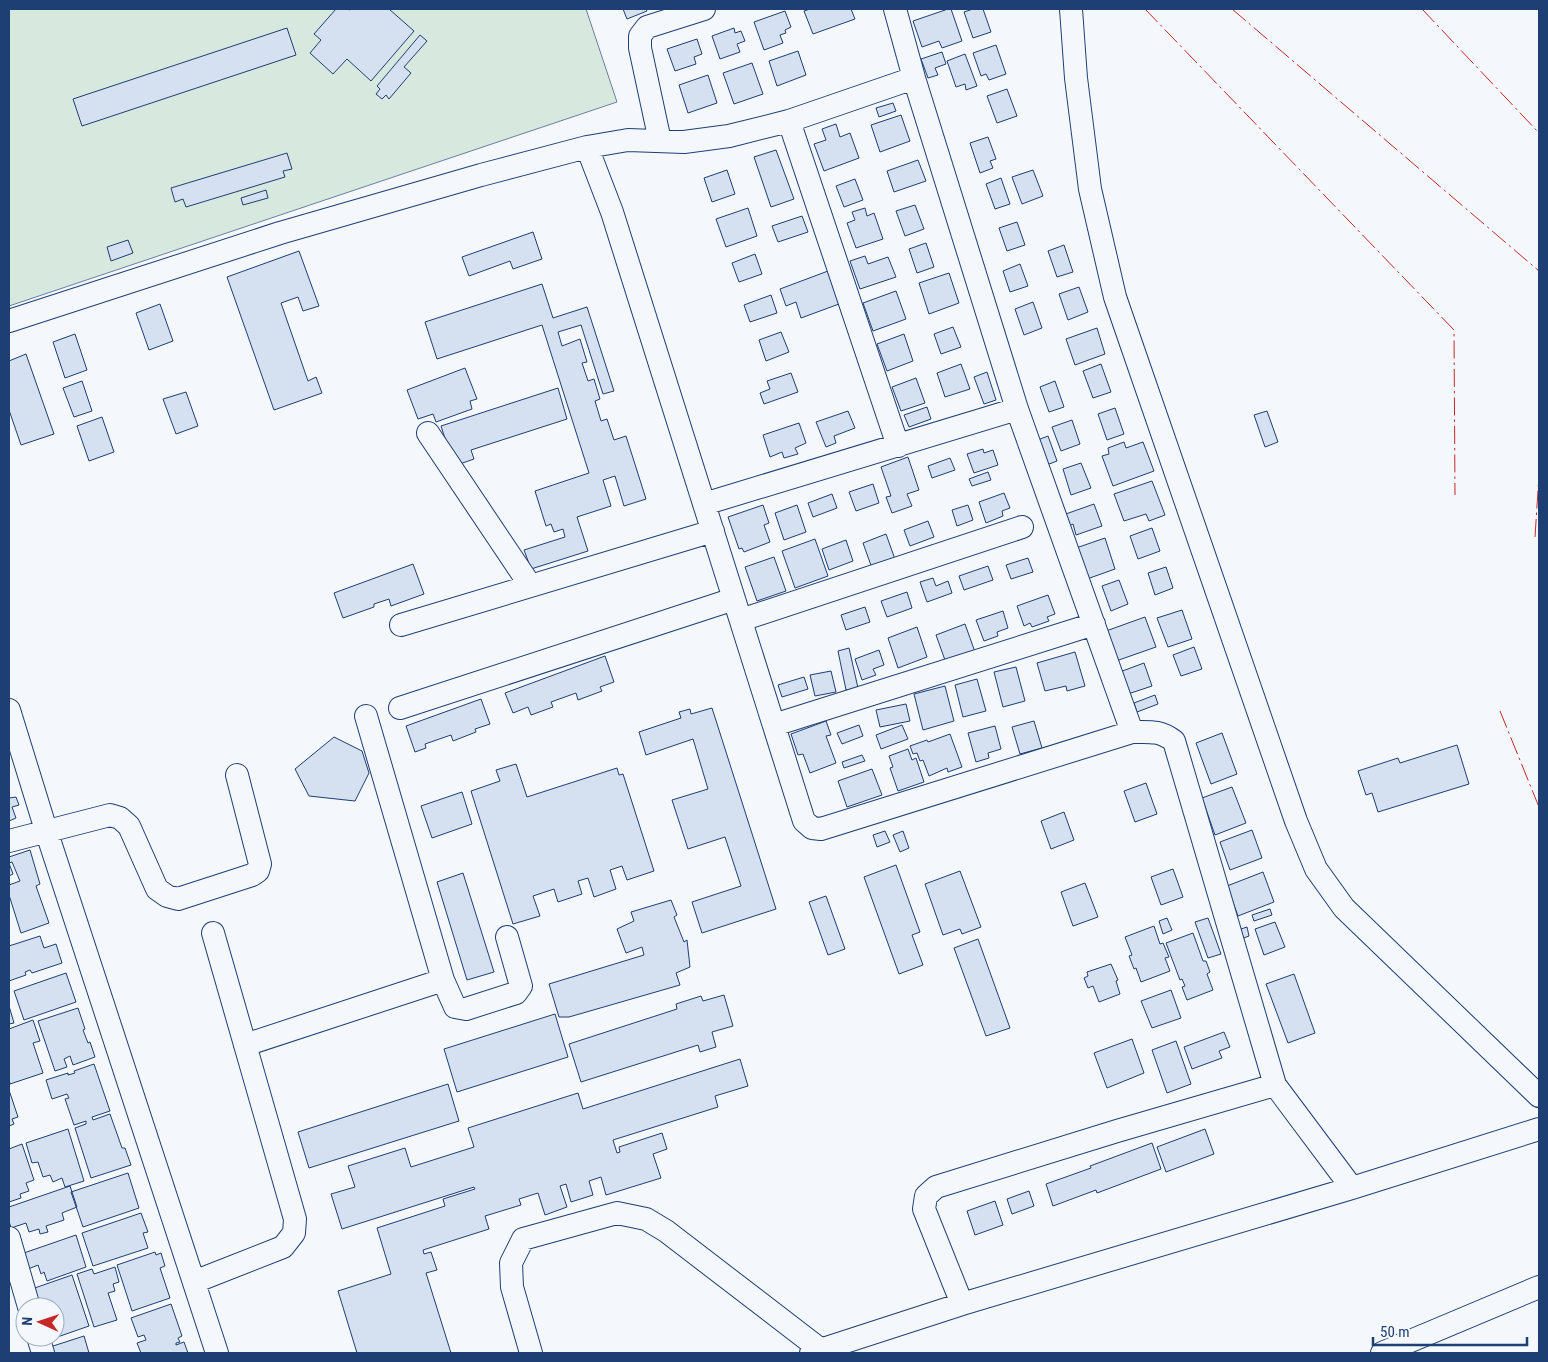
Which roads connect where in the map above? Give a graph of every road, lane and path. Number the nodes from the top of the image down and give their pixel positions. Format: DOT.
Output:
graph roads {
  1 [pos="704,9"];
  2 [pos="895,9"];
  3 [pos="1071,9"];
  4 [pos="914,78"];
  5 [pos="789,122"];
  6 [pos="660,141"];
  7 [pos="587,147"];
  8 [pos="9,321"];
  9 [pos="1017,409"];
  10 [pos="428,433"];
  11 [pos="898,446"];
  12 [pos="704,504"];
  13 [pos="1022,528"];
  14 [pos="713,531"];
  15 [pos="530,586"];
  16 [pos="738,609"];
  17 [pos="1094,624"];
  18 [pos="401,625"];
  19 [pos="400,708"];
  20 [pos="9,710"];
  21 [pos="366,716"];
  22 [pos="774,725"];
  23 [pos="1132,732"];
  24 [pos="237,775"];
  25 [pos="46,830"];
  26 [pos="9,841"];
  27 [pos="213,933"];
  28 [pos="507,937"];
  29 [pos="443,980"];
  30 [pos="245,1045"];
  31 [pos="1275,1085"];
  32 [pos="1539,1096"];
  33 [pos="1539,1129"];
  34 [pos="1352,1188"];
  35 [pos="9,1238"];
  36 [pos="194,1282"];
  37 [pos="1539,1287"];
  38 [pos="26,1297"];
  39 [pos="962,1304"];
  40 [pos="816,1352"];
  41 [pos="217,1353"];
  42 [pos="531,1353"];
  43 [pos="1382,1353"];
  1 -- 6 [label="street"];
  2 -- 4 [label="street"];
  3 -- 32 [label="street"];
  4 -- 5 [label="street"];
  4 -- 9 [label="street"];
  5 -- 6 [label="street"];
  5 -- 11 [label="street"];
  6 -- 7 [label="street"];
  7 -- 8 [label="street"];
  7 -- 12 [label="street"];
  9 -- 11 [label="street"];
  9 -- 17 [label="street"];
  10 -- 15 [label="street"];
  11 -- 12 [label="street"];
  12 -- 14 [label="street"];
  13 -- 16 [label="street"];
  14 -- 15 [label="street"];
  14 -- 16 [label="street"];
  15 -- 18 [label="street"];
  16 -- 19 [label="street"];
  16 -- 22 [label="street"];
  17 -- 22 [label="street"];
  17 -- 23 [label="street"];
  20 -- 25 [label="street"];
  21 -- 29 [label="street"];
  22 -- 23 [label="street"];
  23 -- 31 [label="street"];
  24 -- 25 [label="street"];
  25 -- 26 [label="street"];
  25 -- 36 [label="street"];
  27 -- 30 [label="street"];
  28 -- 29 [label="street"];
  29 -- 30 [label="street"];
  30 -- 36 [label="street"];
  31 -- 34 [label="street"];
  31 -- 39 [label="street"];
  33 -- 34 [label="street"];
  34 -- 39 [label="street"];
  35 -- 38 [label="street"];
  36 -- 41 [label="street"];
  37 -- 43 [label="street"];
  39 -- 40 [label="street"];
  40 -- 42 [label="street"];
}
